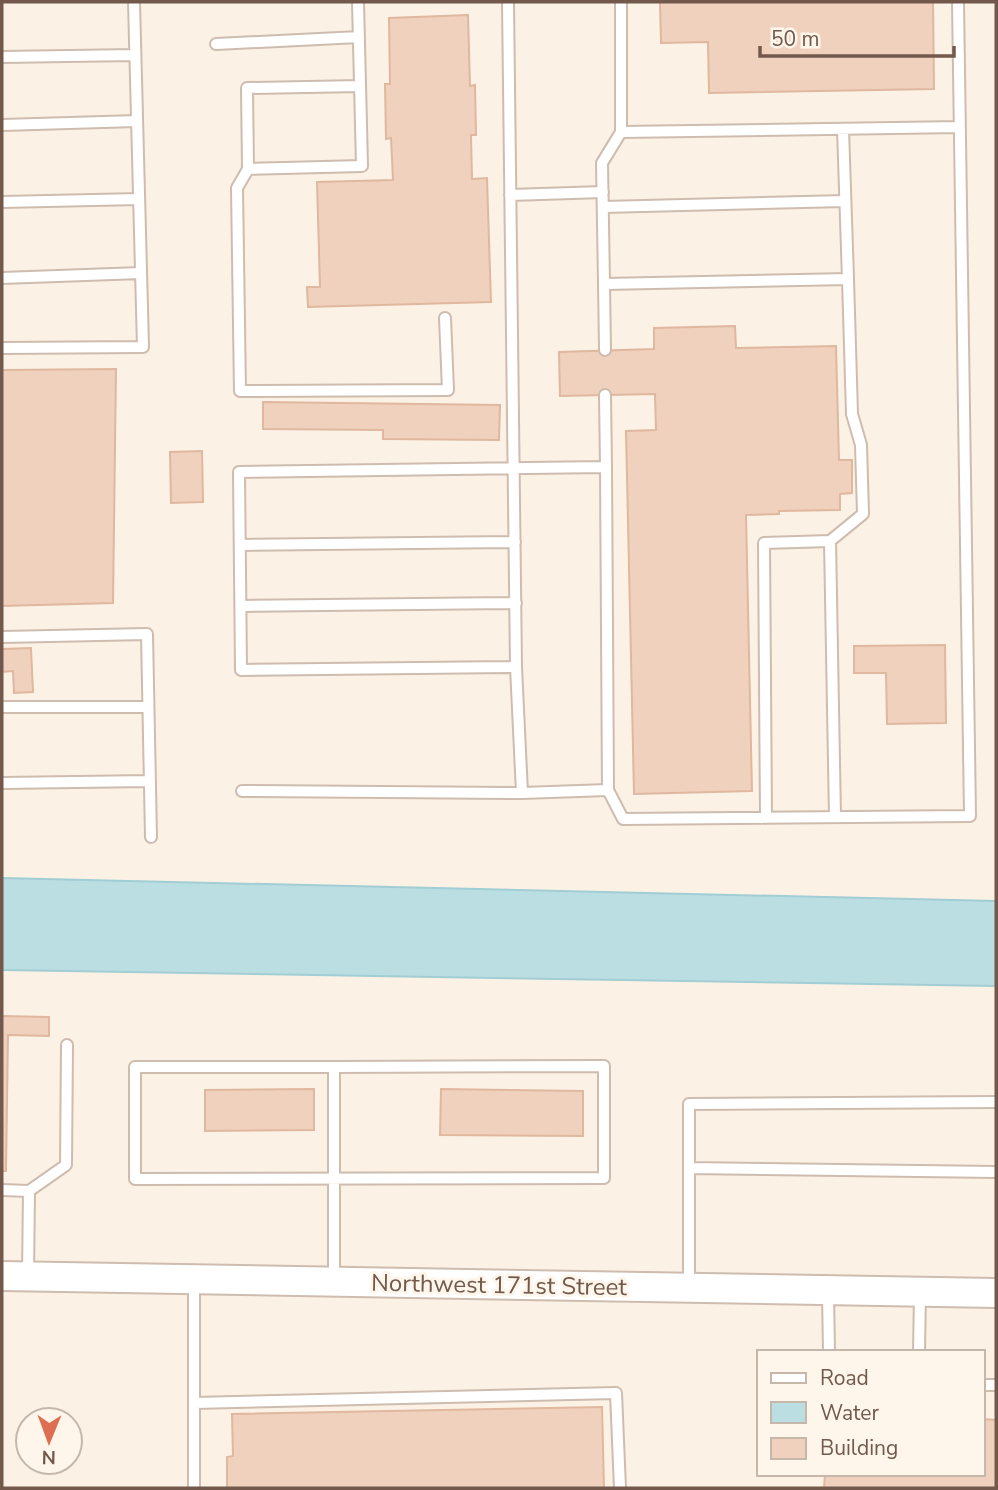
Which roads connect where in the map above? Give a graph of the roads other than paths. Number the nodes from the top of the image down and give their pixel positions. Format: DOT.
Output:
graph roads {
  1 [pos="134,2"];
  2 [pos="358,2"];
  3 [pos="508,2"];
  4 [pos="621,2"];
  5 [pos="958,2"];
  6 [pos="359,37"];
  7 [pos="216,44"];
  8 [pos="135,55"];
  9 [pos="2,57"];
  10 [pos="360,86"];
  11 [pos="137,121"];
  12 [pos="2,125"];
  13 [pos="960,127"];
  14 [pos="843,129"];
  15 [pos="621,132"];
  16 [pos="248,169"];
  17 [pos="603,192"];
  18 [pos="510,195"];
  19 [pos="139,200"];
  20 [pos="845,201"];
  21 [pos="2,202"];
  22 [pos="603,207"];
  23 [pos="141,273"];
  24 [pos="2,278"];
  25 [pos="848,279"];
  26 [pos="604,284"];
  27 [pos="445,318"];
  28 [pos="2,348"];
  29 [pos="605,350"];
  30 [pos="605,395"];
  31 [pos="606,467"];
  32 [pos="514,469"];
  33 [pos="830,541"];
  34 [pos="515,542"];
  35 [pos="240,545"];
  36 [pos="516,603"];
  37 [pos="241,606"];
  38 [pos="2,637"];
  39 [pos="516,667"];
  40 [pos="2,707"];
  41 [pos="148,707"];
  42 [pos="150,781"];
  43 [pos="2,783"];
  44 [pos="608,790"];
  45 [pos="242,791"];
  46 [pos="522,793"];
  47 [pos="835,817"];
  48 [pos="766,818"];
  49 [pos="151,837"];
  50 [pos="67,1045"];
  51 [pos="334,1067"];
  52 [pos="996,1102"];
  53 [pos="689,1168"];
  54 [pos="996,1172"];
  55 [pos="334,1179"];
  56 [pos="2,1190"];
  57 [pos="29,1191"];
  58 [pos="15,1276"];
  59 [pos="194,1279"];
  60 [pos="334,1282"];
  61 [pos="689,1288"];
  62 [pos="828,1290"];
  63 [pos="920,1292"];
  64 [pos="996,1293"];
  65 [pos="829,1350"];
  66 [pos="919,1350"];
  67 [pos="194,1403"];
  68 [pos="194,1488"];
  69 [pos="620,1488"];
  1 -- 8 [label="lane"];
  2 -- 6 [label="lane"];
  3 -- 18 [label="lane"];
  4 -- 15 [label="lane"];
  5 -- 13 [label="lane"];
  6 -- 7 [label="lane"];
  6 -- 10 [label="lane"];
  8 -- 9 [label="lane"];
  8 -- 11 [label="lane"];
  10 -- 16 [label="lane"];
  10 -- 16 [label="lane"];
  11 -- 12 [label="lane"];
  11 -- 19 [label="lane"];
  13 -- 14 [label="lane"];
  13 -- 47 [label="lane"];
  14 -- 15 [label="lane"];
  14 -- 20 [label="lane"];
  15 -- 17 [label="lane"];
  16 -- 27 [label="lane"];
  17 -- 18 [label="lane"];
  17 -- 22 [label="lane"];
  18 -- 32 [label="lane"];
  19 -- 21 [label="lane"];
  19 -- 23 [label="lane"];
  20 -- 22 [label="lane"];
  20 -- 25 [label="lane"];
  22 -- 26 [label="lane"];
  23 -- 24 [label="lane"];
  23 -- 28 [label="lane"];
  25 -- 26 [label="lane"];
  25 -- 33 [label="lane"];
  26 -- 29 [label="lane"];
  30 -- 31 [label="lane"];
  31 -- 32 [label="lane"];
  31 -- 44 [label="lane"];
  32 -- 34 [label="lane"];
  32 -- 35 [label="lane"];
  33 -- 47 [label="lane"];
  33 -- 48 [label="lane"];
  34 -- 35 [label="lane"];
  34 -- 36 [label="lane"];
  35 -- 37 [label="lane"];
  36 -- 37 [label="lane"];
  36 -- 39 [label="lane"];
  37 -- 39 [label="lane"];
  38 -- 41 [label="lane"];
  39 -- 46 [label="lane"];
  40 -- 41 [label="lane"];
  41 -- 42 [label="lane"];
  42 -- 43 [label="lane"];
  42 -- 49 [label="lane"];
  44 -- 46 [label="lane"];
  44 -- 48 [label="lane"];
  45 -- 46 [label="lane"];
  47 -- 48 [label="lane"];
  50 -- 57 [label="lane"];
  51 -- 55 [label="lane"];
  51 -- 55 [label="lane"];
  51 -- 55 [label="lane"];
  52 -- 53 [label="lane"];
  53 -- 54 [label="lane"];
  53 -- 61 [label="lane"];
  55 -- 60 [label="lane"];
  56 -- 57 [label="lane"];
  57 -- 58 [label="lane"];
  58 -- 59 [label="street, Northwest 171st Street"];
  59 -- 60 [label="street, Northwest 171st Street"];
  59 -- 67 [label="lane"];
  60 -- 61 [label="street, Northwest 171st Street"];
  61 -- 62 [label="street, Northwest 171st Street"];
  62 -- 63 [label="street, Northwest 171st Street"];
  62 -- 65 [label="lane"];
  63 -- 64 [label="street, Northwest 171st Street"];
  63 -- 66 [label="lane"];
  67 -- 68 [label="lane"];
  67 -- 69 [label="lane"];
}
